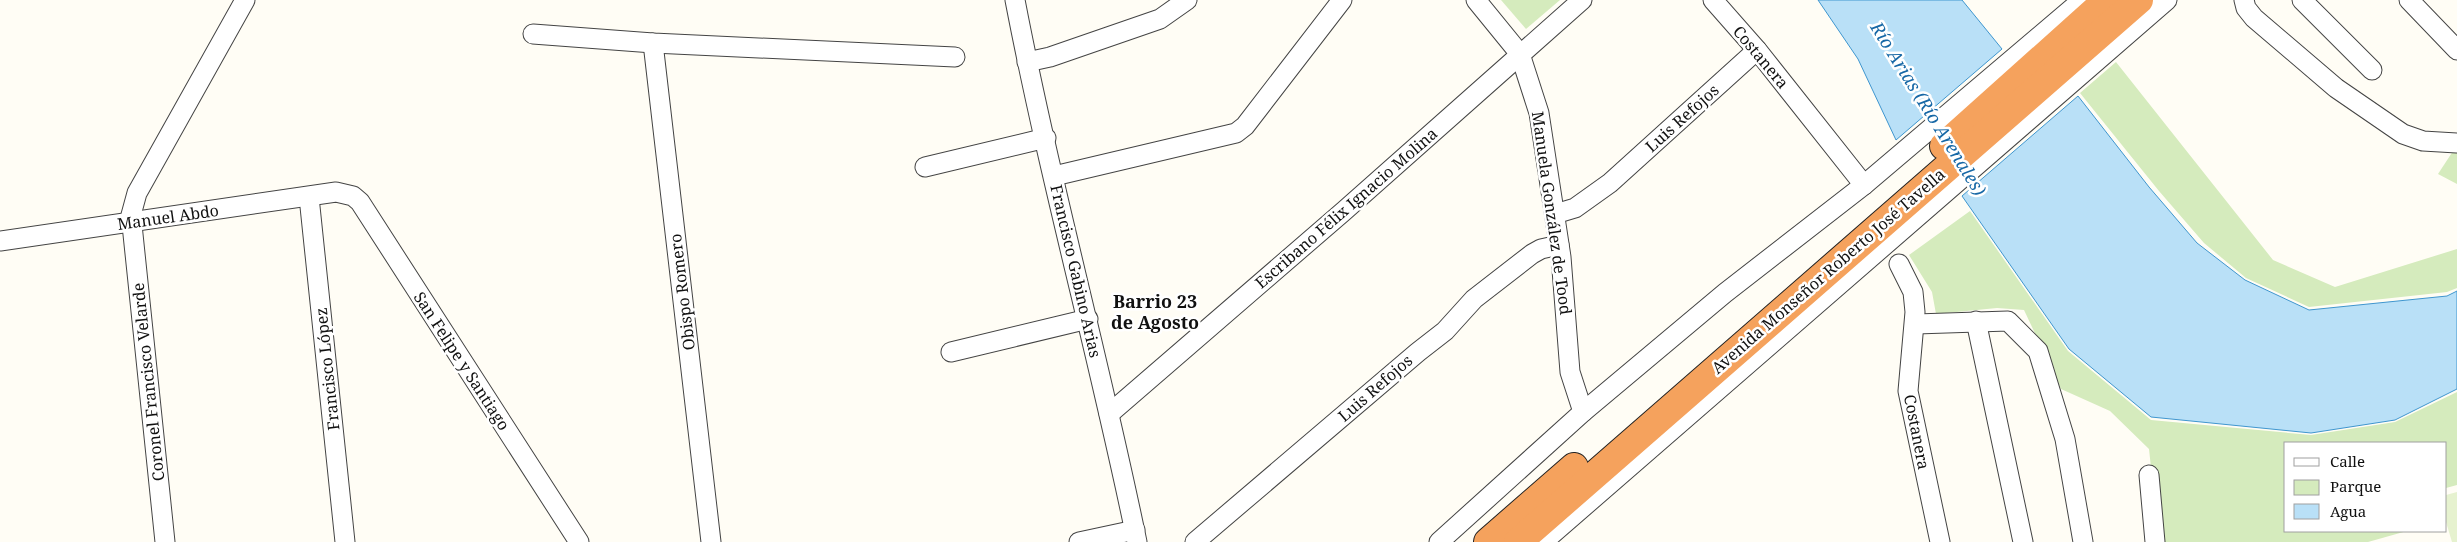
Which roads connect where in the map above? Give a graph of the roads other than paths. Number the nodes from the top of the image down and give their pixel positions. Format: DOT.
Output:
graph roads {
  1 [pos="245,0"];
  2 [pos="1015,0"];
  3 [pos="1187,0"];
  4 [pos="1342,0"];
  5 [pos="1476,0"];
  6 [pos="1582,0"];
  7 [pos="1714,0"];
  8 [pos="2139,0"];
  9 [pos="2167,0"];
  10 [pos="2244,0"];
  11 [pos="2302,0"];
  12 [pos="2409,0"];
  13 [pos="2103,15"];
  14 [pos="533,34"];
  15 [pos="653,42"];
  16 [pos="1757,50"];
  17 [pos="2457,50"];
  18 [pos="1520,54"];
  19 [pos="956,57"];
  20 [pos="1027,62"];
  21 [pos="2372,70"];
  22 [pos="1046,138"];
  23 [pos="2457,143"];
  24 [pos="925,167"];
  25 [pos="1054,176"];
  26 [pos="336,192"];
  27 [pos="309,196"];
  28 [pos="1890,203"];
  29 [pos="1555,214"];
  30 [pos="131,222"];
  31 [pos="0,241"];
  32 [pos="1559,245"];
  33 [pos="1900,264"];
  34 [pos="1088,319"];
  35 [pos="1976,320"];
  36 [pos="1916,324"];
  37 [pos="951,352"];
  38 [pos="1583,412"];
  39 [pos="1109,414"];
  40 [pos="2149,475"];
  41 [pos="1136,536"];
  42 [pos="165,542"];
  43 [pos="346,542"];
  44 [pos="579,542"];
  45 [pos="711,542"];
  46 [pos="1079,542"];
  47 [pos="1195,542"];
  48 [pos="1439,542"];
  49 [pos="1488,542"];
  50 [pos="1518,542"];
  51 [pos="1543,542"];
  52 [pos="1940,542"];
  53 [pos="2023,542"];
  54 [pos="2082,542"];
  55 [pos="2155,542"];
  1 -- 30 [label="street, Coronel Francisco Velarde"];
  2 -- 20 [label="street, Francisco Gabino Arias"];
  3 -- 20 [label="street"];
  4 -- 25 [label="street"];
  5 -- 18 [label="street, Manuela González de Tood"];
  6 -- 18 [label="street, Escribano Félix Ignacio Molina"];
  7 -- 16 [label="street, Costanera"];
  8 -- 13 [label="highway, Avenida Monseñor Roberto José Tavella"];
  9 -- 13 [label="street"];
  10 -- 23 [label="street"];
  11 -- 21 [label="street"];
  12 -- 17 [label="street"];
  13 -- 28 [label="highway, Avenida Monseñor Roberto José Tavella"];
  13 -- 28 [label="street"];
  14 -- 15 [label="street"];
  15 -- 19 [label="street"];
  15 -- 45 [label="street, Obispo Romero"];
  16 -- 28 [label="street, Costanera"];
  16 -- 29 [label="street, Luis Refojos"];
  18 -- 29 [label="street, Manuela González de Tood"];
  18 -- 39 [label="street, Escribano Félix Ignacio Molina"];
  20 -- 22 [label="street, Francisco Gabino Arias"];
  22 -- 24 [label="street"];
  22 -- 25 [label="street, Francisco Gabino Arias"];
  25 -- 34 [label="street, Francisco Gabino Arias"];
  26 -- 27 [label="street, Manuel Abdo"];
  26 -- 44 [label="street, San Felipe y Santiago"];
  27 -- 30 [label="street, Manuel Abdo"];
  27 -- 43 [label="street, Francisco López"];
  28 -- 38 [label="street"];
  28 -- 49 [label="highway, Avenida Monseñor Roberto José Tavella"];
  28 -- 50 [label="highway, Avenida Monseñor Roberto José Tavella"];
  28 -- 51 [label="street"];
  29 -- 32 [label="street, Manuela González de Tood"];
  30 -- 31 [label="street, Manuel Abdo"];
  30 -- 42 [label="street, Coronel Francisco Velarde"];
  32 -- 38 [label="street, Manuela González de Tood"];
  32 -- 47 [label="street, Luis Refojos"];
  33 -- 36 [label="street, Costanera"];
  34 -- 37 [label="street"];
  34 -- 39 [label="street, Francisco Gabino Arias"];
  35 -- 36 [label="street"];
  35 -- 53 [label="street"];
  35 -- 54 [label="street"];
  36 -- 52 [label="street, Costanera"];
  38 -- 48 [label="street"];
  39 -- 41 [label="street, Francisco Gabino Arias"];
  40 -- 55 [label="street"];
  41 -- 46 [label="street"];
}
